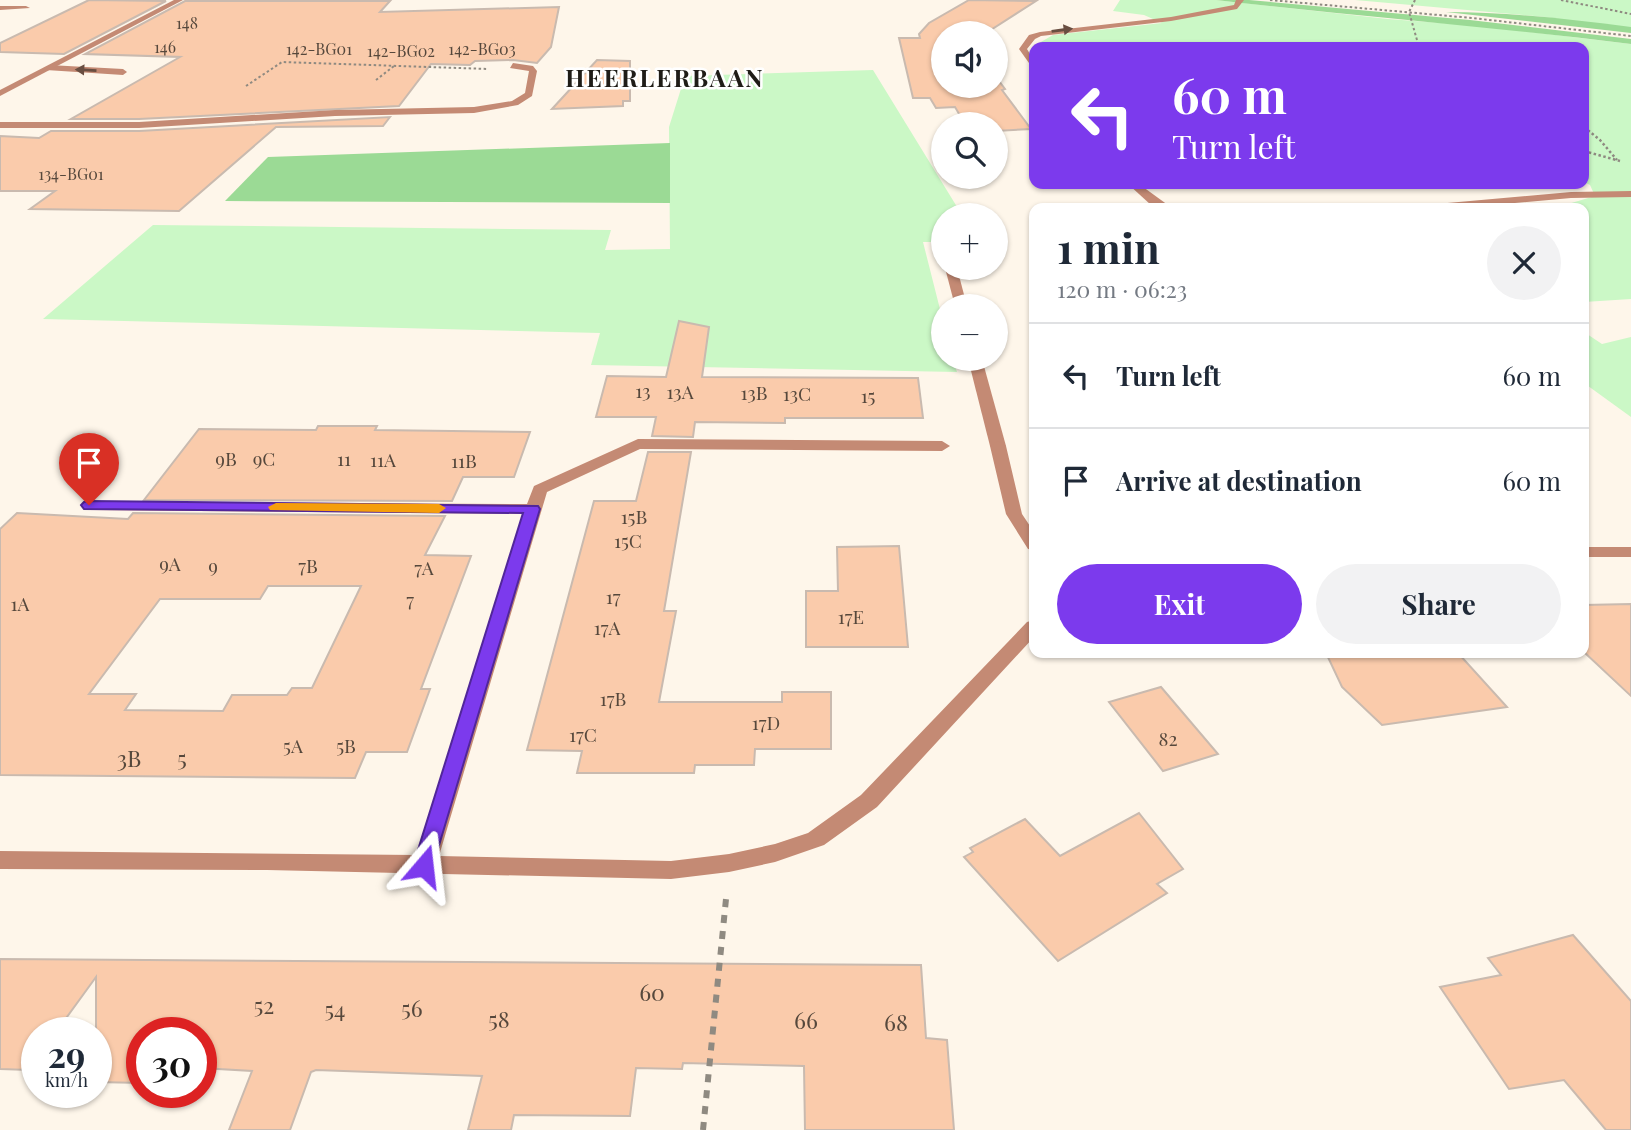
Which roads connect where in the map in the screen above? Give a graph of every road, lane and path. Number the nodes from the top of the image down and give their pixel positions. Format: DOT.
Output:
graph roads {
  1 [pos="179,0"];
  2 [pos="1241,0"];
  3 [pos="1265,0"];
  4 [pos="1415,0"];
  5 [pos="1561,0"];
  6 [pos="0,8"];
  7 [pos="26,8"];
  8 [pos="1409,12"];
  9 [pos="1631,14"];
  10 [pos="1631,36"];
  11 [pos="1418,42"];
  12 [pos="1029,59"];
  13 [pos="513,66"];
  14 [pos="49,68"];
  15 [pos="123,72"];
  16 [pos="0,93"];
  17 [pos="193,122"];
  18 [pos="0,125"];
  19 [pos="1589,131"];
  20 [pos="1589,152"];
  21 [pos="1618,160"];
  22 [pos="1624,162"];
  23 [pos="1139,189"];
  24 [pos="1631,194"];
  25 [pos="1155,203"];
  26 [pos="1481,203"];
  27 [pos="978,371"];
  28 [pos="942,446"];
  29 [pos="89,505"];
  30 [pos="532,509"];
  31 [pos="1029,537"];
  32 [pos="1589,552"];
  33 [pos="1631,552"];
  34 [pos="1029,631"];
  35 [pos="0,860"];
  36 [pos="729,863"];
  37 [pos="424,866"];
  38 [pos="703,1130"];
  1 -- 14 [label="street"];
  12 -- 2 [label="street, one-way"];
  3 -- 8 [label="path"];
  4 -- 8 [label="path"];
  5 -- 9 [label="path"];
  6 -- 7 [label="street"];
  8 -- 10 [label="path"];
  8 -- 11 [label="path"];
  13 -- 17 [label="path"];
  13 -- 17 [label="street"];
  15 -- 14 [label="street, one-way"];
  14 -- 16 [label="street"];
  17 -- 18 [label="street"];
  19 -- 21 [label="path"];
  20 -- 21 [label="path"];
  21 -- 22 [label="path"];
  23 -- 25 [label="street"];
  24 -- 26 [label="street"];
  27 -- 31 [label="street"];
  28 -- 30 [label="street"];
  29 -- 30 [label="street"];
  30 -- 37 [label="street"];
  32 -- 33 [label="street"];
  34 -- 36 [label="street"];
  35 -- 37 [label="street"];
  36 -- 37 [label="street"];
  36 -- 38 [label="path"];
}
